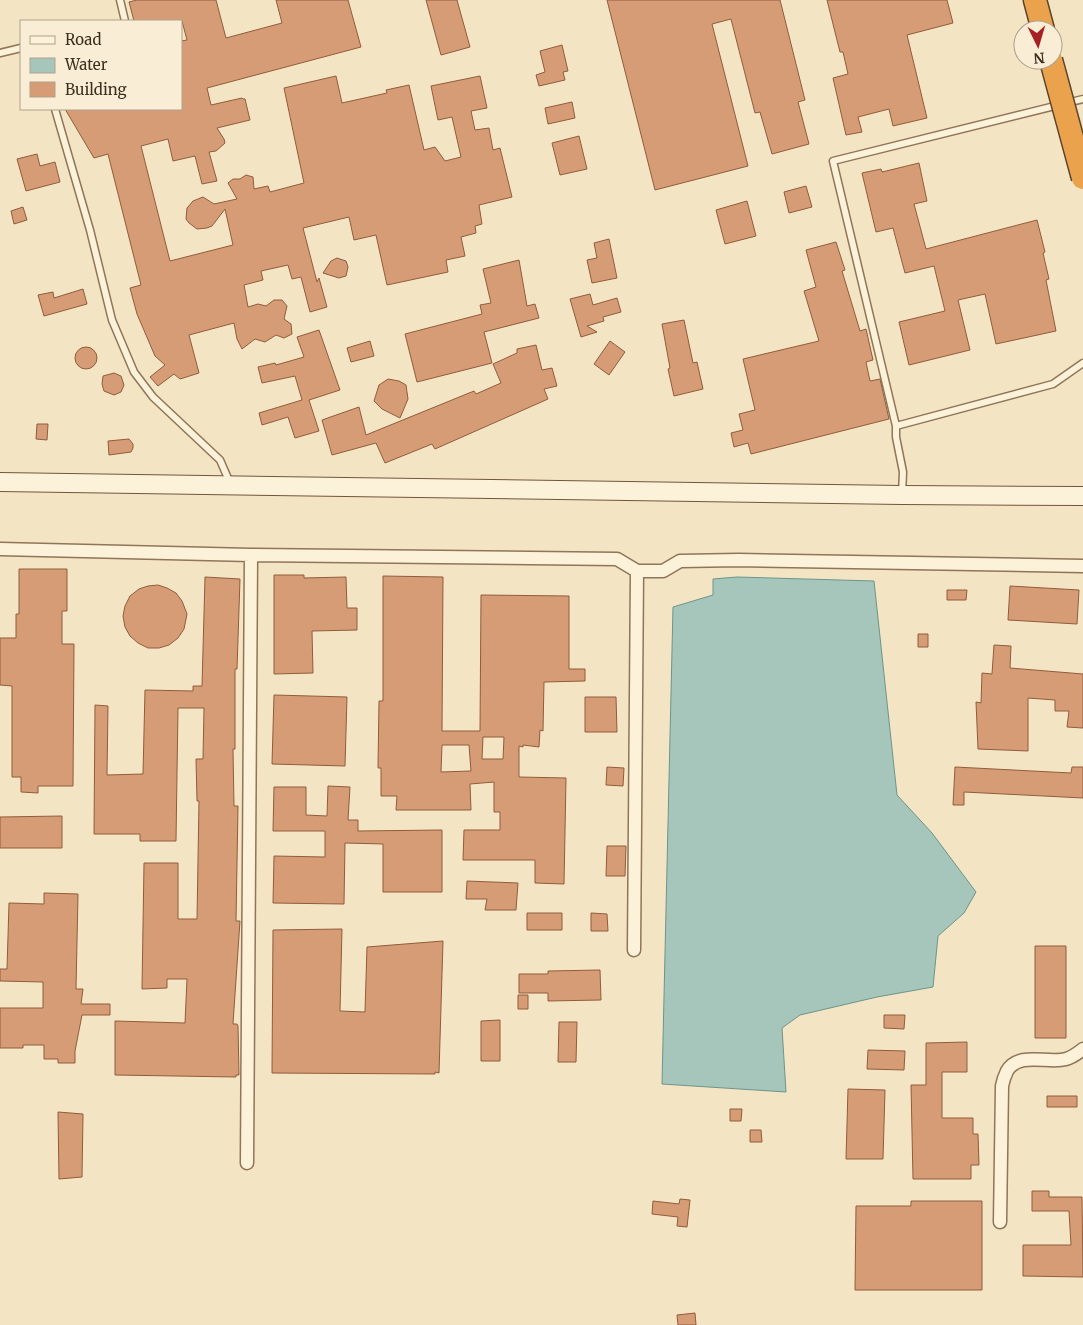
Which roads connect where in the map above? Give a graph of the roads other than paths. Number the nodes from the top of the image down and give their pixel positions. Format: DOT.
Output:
graph roads {
  1 [pos="120,0"];
  2 [pos="1034,0"];
  3 [pos="125,20"];
  4 [pos="1040,20"];
  5 [pos="20,48"];
  6 [pos="0,52"];
  7 [pos="1054,70"];
  8 [pos="1083,99"];
  9 [pos="54,110"];
  10 [pos="1083,178"];
  11 [pos="1083,362"];
  12 [pos="896,426"];
  13 [pos="0,482"];
  14 [pos="231,485"];
  15 [pos="902,495"];
  16 [pos="1083,496"];
  17 [pos="0,549"];
  18 [pos="250,556"];
  19 [pos="1083,566"];
  20 [pos="637,571"];
  21 [pos="634,950"];
  22 [pos="1083,1049"];
  23 [pos="247,1163"];
  24 [pos="1000,1222"];
  1 -- 3 [label="lane"];
  2 -- 4 [label="highway"];
  5 -- 6 [label="lane"];
  7 -- 10 [label="highway, bridge"];
  8 -- 12 [label="lane"];
  9 -- 14 [label="lane"];
  11 -- 12 [label="lane"];
  12 -- 15 [label="lane"];
  13 -- 14 [label="street"];
  14 -- 15 [label="street"];
  15 -- 16 [label="street"];
  17 -- 18 [label="street"];
  18 -- 20 [label="street"];
  18 -- 23 [label="street"];
  19 -- 20 [label="street"];
  20 -- 21 [label="street"];
  22 -- 24 [label="street"];
}
